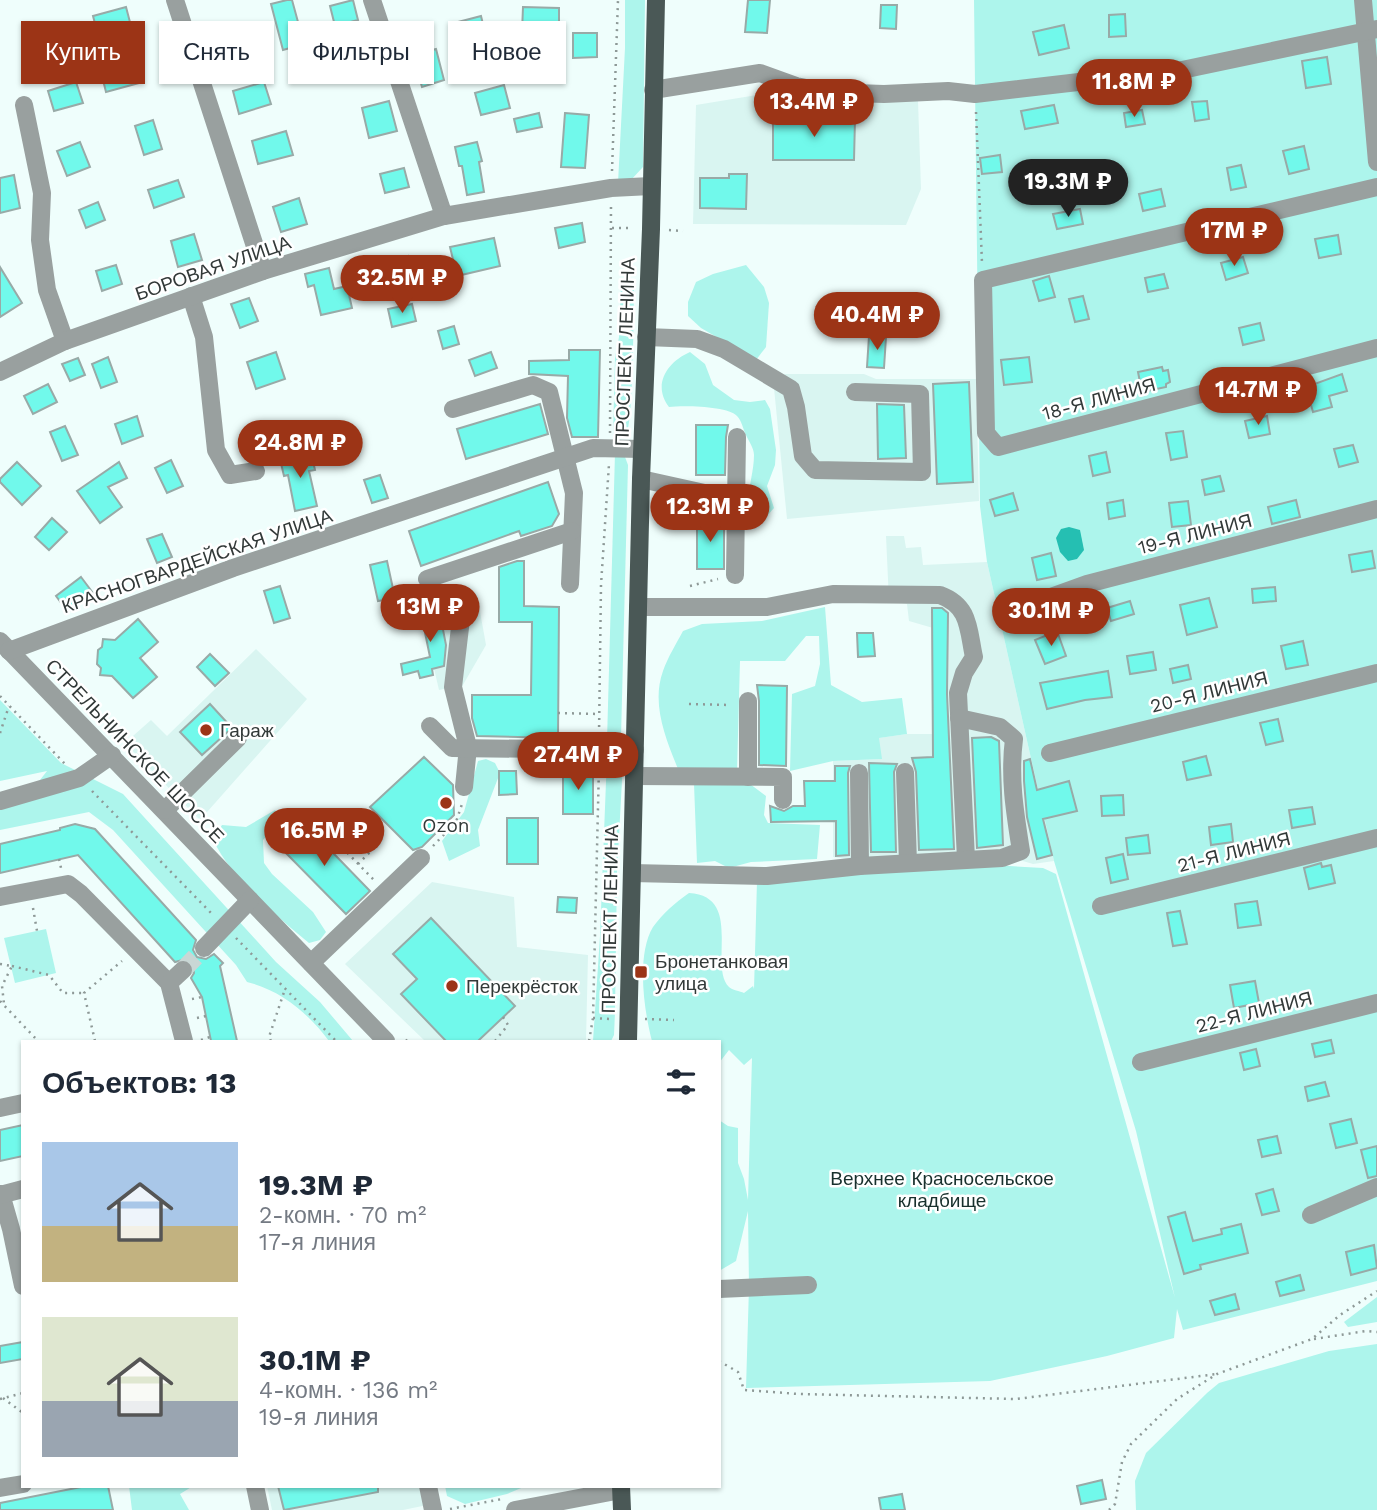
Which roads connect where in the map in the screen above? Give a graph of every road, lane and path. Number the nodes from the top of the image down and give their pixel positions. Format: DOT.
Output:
graph roads {
  1 [pos="175,0"];
  2 [pos="372,0"];
  3 [pos="618,0"];
  4 [pos="656,0"];
  5 [pos="1363,0"];
  6 [pos="1372,30"];
  7 [pos="653,90"];
  8 [pos="975,94"];
  9 [pos="24,105"];
  10 [pos="1377,162"];
  11 [pos="651,186"];
  12 [pos="1377,187"];
  13 [pos="611,188"];
  14 [pos="444,216"];
  15 [pos="611,228"];
  16 [pos="633,229"];
  17 [pos="664,230"];
  18 [pos="683,231"];
  19 [pos="263,271"];
  20 [pos="983,280"];
  21 [pos="191,296"];
  22 [pos="646,337"];
  23 [pos="65,341"];
  24 [pos="1377,348"];
  25 [pos="0,371"];
  26 [pos="855,392"];
  27 [pos="453,409"];
  28 [pos="737,437"];
  29 [pos="610,448"];
  30 [pos="642,449"];
  31 [pos="565,458"];
  32 [pos="256,471"];
  33 [pos="640,479"];
  34 [pos="736,500"];
  35 [pos="1377,509"];
  36 [pos="572,531"];
  37 [pos="734,575"];
  38 [pos="427,579"];
  39 [pos="570,584"];
  40 [pos="690,586"];
  41 [pos="1026,606"];
  42 [pos="638,607"];
  43 [pos="461,619"];
  44 [pos="5,646"];
  45 [pos="1377,673"];
  46 [pos="0,696"];
  47 [pos="748,703"];
  48 [pos="688,704"];
  49 [pos="9,706"];
  50 [pos="558,713"];
  51 [pos="599,714"];
  52 [pos="959,718"];
  53 [pos="430,726"];
  54 [pos="0,733"];
  55 [pos="238,738"];
  56 [pos="468,747"];
  57 [pos="599,749"];
  58 [pos="635,750"];
  59 [pos="1050,753"];
  60 [pos="112,755"];
  61 [pos="905,772"];
  62 [pos="859,773"];
  63 [pos="634,776"];
  64 [pos="748,777"];
  65 [pos="79,778"];
  66 [pos="464,788"];
  67 [pos="783,800"];
  68 [pos="0,801"];
  69 [pos="165,810"];
  70 [pos="357,831"];
  71 [pos="1377,838"];
  72 [pos="374,848"];
  73 [pos="421,858"];
  74 [pos="966,859"];
  75 [pos="908,863"];
  76 [pos="358,864"];
  77 [pos="860,866"];
  78 [pos="632,873"];
  79 [pos="29,891"];
  80 [pos="386,892"];
  81 [pos="0,897"];
  82 [pos="250,900"];
  83 [pos="1101,906"];
  84 [pos="226,928"];
  85 [pos="37,931"];
  86 [pos="204,948"];
  87 [pos="135,949"];
  88 [pos="0,964"];
  89 [pos="311,964"];
  90 [pos="12,966"];
  91 [pos="183,970"];
  92 [pos="169,983"];
  93 [pos="285,989"];
  94 [pos="84,993"];
  95 [pos="0,1001"];
  96 [pos="1377,1003"];
  97 [pos="4,1005"];
  98 [pos="503,1017"];
  99 [pos="210,1037"];
  100 [pos="37,1040"];
  101 [pos="95,1040"];
  102 [pos="184,1040"];
  103 [pos="199,1040"];
  104 [pos="271,1040"];
  105 [pos="335,1040"];
  106 [pos="385,1040"];
  107 [pos="496,1040"];
  108 [pos="589,1040"];
  109 [pos="628,1040"];
  110 [pos="1140,1062"];
  111 [pos="21,1103"];
  112 [pos="0,1108"];
  113 [pos="1377,1187"];
  114 [pos="21,1189"];
  115 [pos="0,1194"];
  116 [pos="1311,1214"];
  117 [pos="12,1236"];
  118 [pos="21,1277"];
  119 [pos="808,1284"];
  120 [pos="721,1289"];
  121 [pos="1377,1291"];
  122 [pos="1377,1332"];
  123 [pos="1312,1339"];
  124 [pos="721,1362"];
  125 [pos="1217,1374"];
  126 [pos="21,1393"];
  127 [pos="1,1398"];
  128 [pos="21,1412"];
  129 [pos="21,1483"];
  130 [pos="0,1488"];
  131 [pos="255,1488"];
  132 [pos="428,1488"];
  133 [pos="619,1501"];
  134 [pos="260,1510"];
  135 [pos="433,1510"];
  136 [pos="515,1510"];
  137 [pos="1109,1510"];
  1 -- 19 [label="street"];
  2 -- 14 [label="street"];
  3 -- 13 [label="path"];
  4 -- 7 [label="main road, ПРОСПЕКТ ЛЕНИНА"];
  5 -- 6 [label="street"];
  6 -- 8 [label="street"];
  6 -- 10 [label="street"];
  7 -- 8 [label="street"];
  7 -- 11 [label="main road, ПРОСПЕКТ ЛЕНИНА"];
  8 -- 20 [label="path"];
  9 -- 23 [label="street"];
  11 -- 13 [label="street, БОРОВАЯ УЛИЦА"];
  11 -- 22 [label="main road, ПРОСПЕКТ ЛЕНИНА"];
  12 -- 20 [label="street"];
  13 -- 14 [label="street, БОРОВАЯ УЛИЦА"];
  13 -- 15 [label="path"];
  14 -- 19 [label="street, БОРОВАЯ УЛИЦА"];
  15 -- 16 [label="path"];
  15 -- 29 [label="path"];
  17 -- 18 [label="path"];
  19 -- 21 [label="street, БОРОВАЯ УЛИЦА"];
  20 -- 24 [label="street, 18-Я ЛИНИЯ"];
  21 -- 23 [label="street, БОРОВАЯ УЛИЦА"];
  21 -- 32 [label="street"];
  22 -- 26 [label="street"];
  22 -- 30 [label="main road, ПРОСПЕКТ ЛЕНИНА"];
  23 -- 25 [label="street, БОРОВАЯ УЛИЦА"];
  27 -- 31 [label="street"];
  28 -- 34 [label="street"];
  29 -- 30 [label="street, КРАСНОГВАРДЕЙСКАЯ УЛИЦА"];
  29 -- 31 [label="street, КРАСНОГВАРДЕЙСКАЯ УЛИЦА"];
  29 -- 51 [label="path"];
  30 -- 33 [label="main road, ПРОСПЕКТ ЛЕНИНА"];
  31 -- 36 [label="street"];
  31 -- 44 [label="street, КРАСНОГВАРДЕЙСКАЯ УЛИЦА"];
  33 -- 34 [label="street"];
  33 -- 42 [label="main road, ПРОСПЕКТ ЛЕНИНА"];
  34 -- 37 [label="street"];
  35 -- 41 [label="street, 19-Я ЛИНИЯ"];
  36 -- 38 [label="street"];
  36 -- 39 [label="street"];
  37 -- 40 [label="path"];
  42 -- 52 [label="street"];
  42 -- 58 [label="main road, ПРОСПЕКТ ЛЕНИНА"];
  43 -- 56 [label="street"];
  44 -- 60 [label="street, СТРЕЛЬНИНСКОЕ ШОССЕ"];
  45 -- 59 [label="street, 20-Я ЛИНИЯ"];
  46 -- 49 [label="path"];
  47 -- 48 [label="path"];
  47 -- 64 [label="street"];
  49 -- 54 [label="path"];
  49 -- 65 [label="path"];
  50 -- 51 [label="path"];
  51 -- 57 [label="path"];
  52 -- 74 [label="street"];
  52 -- 74 [label="street"];
  53 -- 56 [label="street"];
  55 -- 69 [label="street"];
  56 -- 57 [label="street"];
  56 -- 66 [label="street"];
  57 -- 58 [label="street"];
  57 -- 108 [label="path"];
  58 -- 63 [label="main road, ПРОСПЕКТ ЛЕНИНА"];
  60 -- 65 [label="street"];
  60 -- 69 [label="street, СТРЕЛЬНИНСКОЕ ШОССЕ"];
  61 -- 75 [label="street"];
  62 -- 77 [label="street"];
  63 -- 64 [label="street"];
  63 -- 78 [label="main road, ПРОСПЕКТ ЛЕНИНА"];
  64 -- 67 [label="street"];
  65 -- 68 [label="street"];
  65 -- 84 [label="path"];
  66 -- 73 [label="path"];
  69 -- 82 [label="street, СТРЕЛЬНИНСКОЕ ШОССЕ"];
  70 -- 76 [label="path"];
  71 -- 83 [label="street, 21-Я ЛИНИЯ"];
  72 -- 76 [label="path"];
  73 -- 80 [label="street"];
  74 -- 75 [label="street"];
  75 -- 77 [label="street"];
  76 -- 80 [label="path"];
  77 -- 78 [label="street"];
  78 -- 109 [label="main road, ПРОСПЕКТ ЛЕНИНА"];
  79 -- 81 [label="street"];
  79 -- 85 [label="path"];
  79 -- 87 [label="street"];
  80 -- 89 [label="street"];
  82 -- 84 [label="street"];
  82 -- 89 [label="street, СТРЕЛЬНИНСКОЕ ШОССЕ"];
  84 -- 86 [label="street"];
  84 -- 93 [label="path"];
  87 -- 92 [label="street"];
  87 -- 94 [label="path"];
  88 -- 90 [label="path"];
  89 -- 106 [label="street, СТРЕЛЬНИНСКОЕ ШОССЕ"];
  90 -- 94 [label="path"];
  90 -- 97 [label="path"];
  91 -- 92 [label="street"];
  92 -- 102 [label="street"];
  93 -- 104 [label="path"];
  93 -- 105 [label="path"];
  94 -- 101 [label="path"];
  95 -- 97 [label="path"];
  96 -- 110 [label="street, 22-Я ЛИНИЯ"];
  97 -- 100 [label="path"];
  98 -- 107 [label="path"];
  99 -- 103 [label="path"];
  111 -- 112 [label="street"];
  113 -- 116 [label="street"];
  114 -- 115 [label="street"];
  115 -- 117 [label="street"];
  117 -- 118 [label="street"];
  119 -- 120 [label="street"];
  121 -- 123 [label="path"];
  122 -- 123 [label="path"];
  123 -- 125 [label="path"];
  124 -- 125 [label="path"];
  125 -- 137 [label="path"];
  126 -- 127 [label="path"];
  127 -- 128 [label="path"];
  129 -- 130 [label="street"];
  131 -- 134 [label="street"];
  132 -- 135 [label="street"];
  133 -- 136 [label="street"];
}
